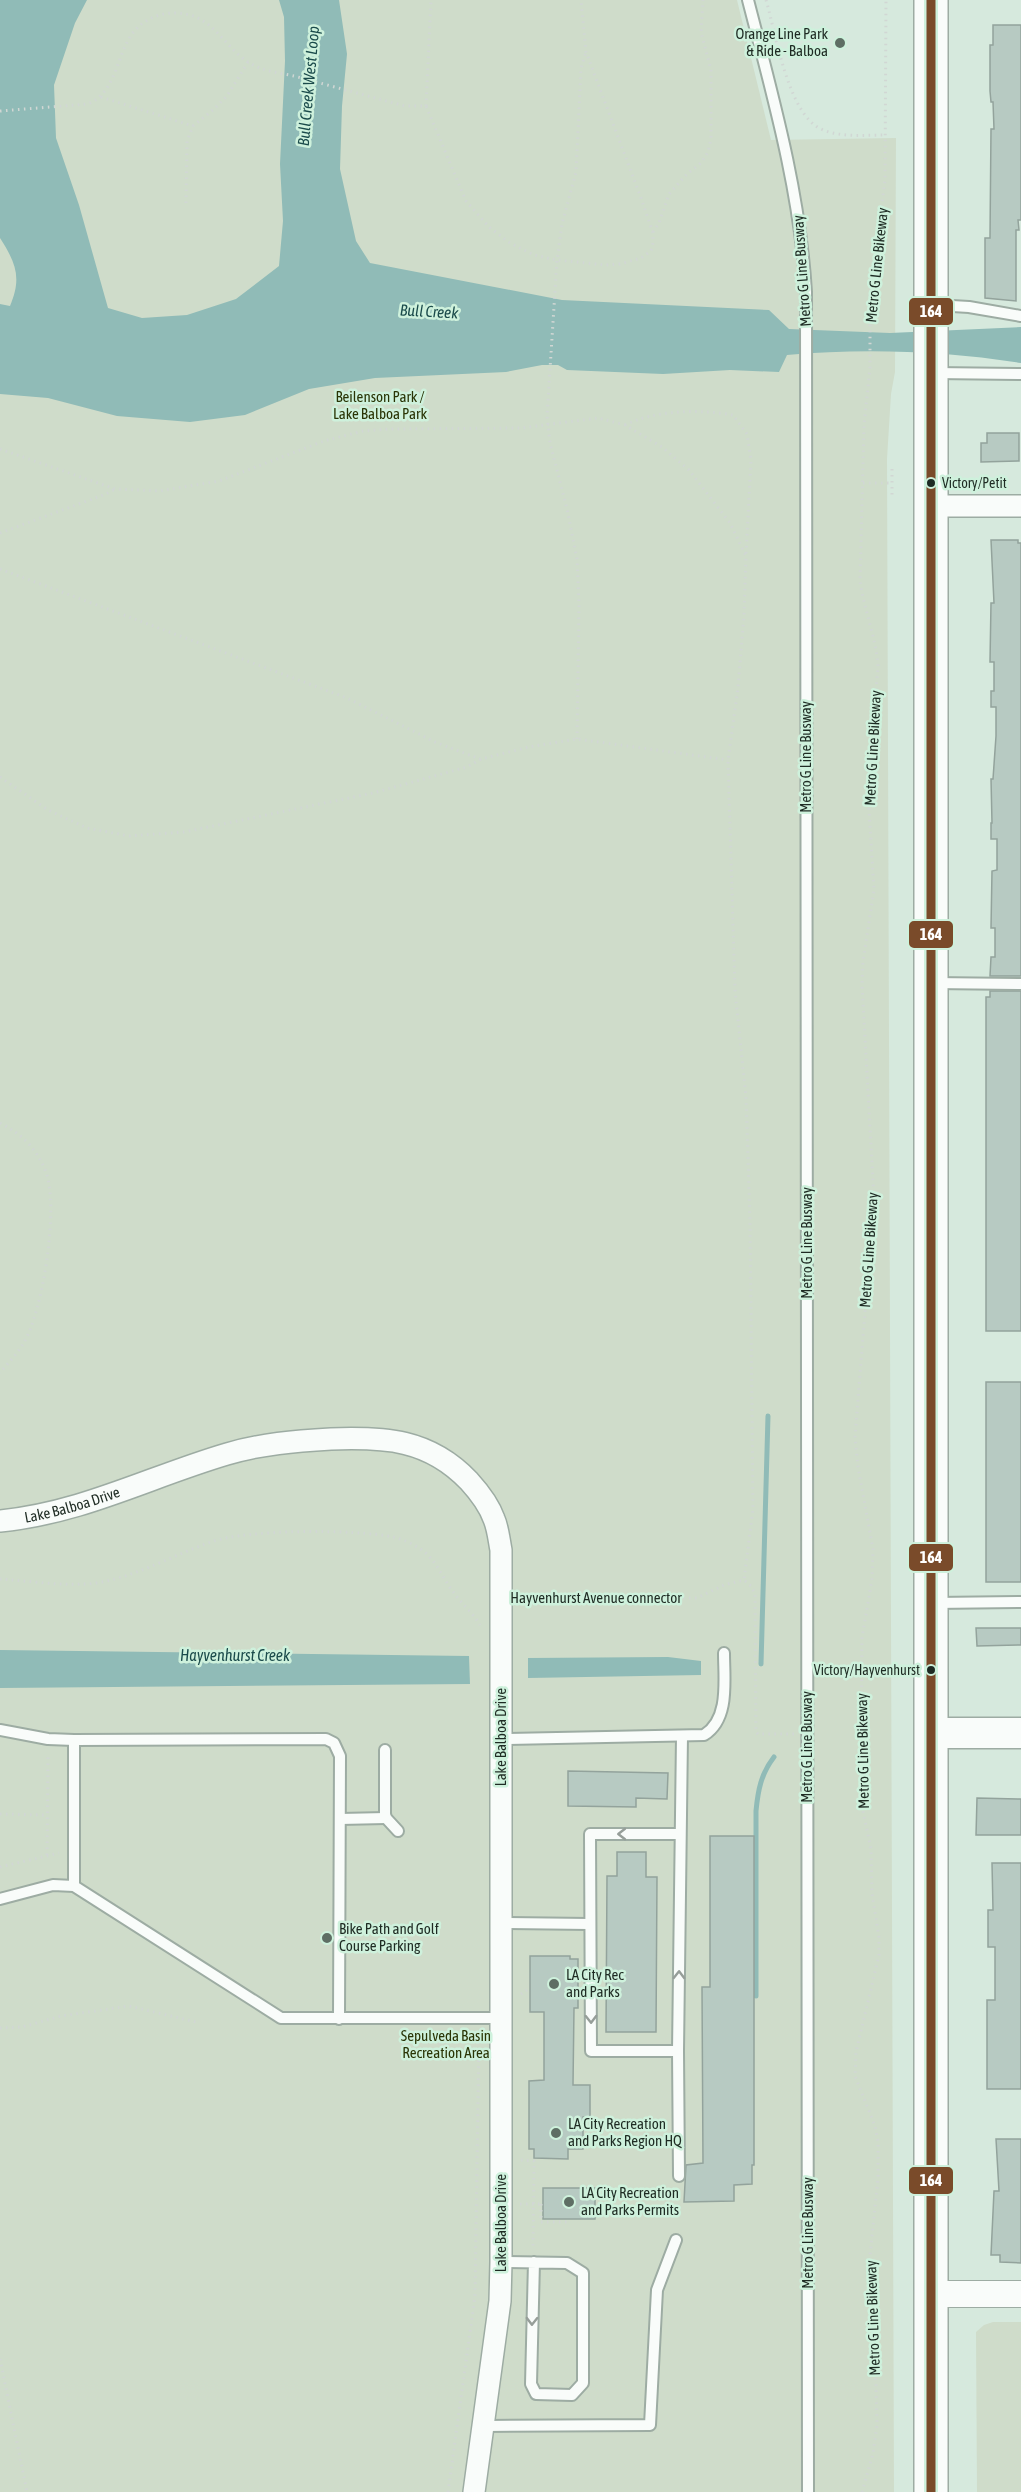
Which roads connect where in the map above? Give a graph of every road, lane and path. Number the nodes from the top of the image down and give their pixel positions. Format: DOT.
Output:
graph roads {
  1 [pos="431,0"];
  2 [pos="581,0"];
  3 [pos="704,0"];
  4 [pos="748,0"];
  5 [pos="766,0"];
  6 [pos="886,0"];
  7 [pos="931,0"];
  8 [pos="586,52"];
  9 [pos="248,62"];
  10 [pos="101,97"];
  11 [pos="426,106"];
  12 [pos="0,111"];
  13 [pos="193,126"];
  14 [pos="886,135"];
  15 [pos="186,203"];
  16 [pos="652,233"];
  17 [pos="557,260"];
  18 [pos="933,310"];
  19 [pos="1021,316"];
  20 [pos="932,369"];
  21 [pos="1021,374"];
  22 [pos="548,424"];
  23 [pos="625,425"];
  24 [pos="0,449"];
  25 [pos="892,469"];
  26 [pos="863,483"];
  27 [pos="892,483"];
  28 [pos="115,489"];
  29 [pos="892,496"];
  30 [pos="931,506"];
  31 [pos="1021,506"];
  32 [pos="0,534"];
  33 [pos="746,556"];
  34 [pos="0,568"];
  35 [pos="577,740"];
  36 [pos="481,759"];
  37 [pos="728,760"];
  38 [pos="0,777"];
  39 [pos="930,983"];
  40 [pos="1021,984"];
  41 [pos="0,1123"];
  42 [pos="0,1373"];
  43 [pos="0,1521"];
  44 [pos="0,1579"];
  45 [pos="744,1580"];
  46 [pos="501,1598"];
  47 [pos="1021,1602"];
  48 [pos="932,1603"];
  49 [pos="483,1630"];
  50 [pos="724,1653"];
  51 [pos="0,1730"];
  52 [pos="932,1733"];
  53 [pos="1021,1733"];
  54 [pos="795,1734"];
  55 [pos="682,1736"];
  56 [pos="48,1739"];
  57 [pos="502,1739"];
  58 [pos="74,1740"];
  59 [pos="384,1750"];
  60 [pos="0,1814"];
  61 [pos="47,1815"];
  62 [pos="386,1818"];
  63 [pos="340,1819"];
  64 [pos="398,1831"];
  65 [pos="680,1834"];
  66 [pos="74,1850"];
  67 [pos="47,1855"];
  68 [pos="0,1867"];
  69 [pos="74,1886"];
  70 [pos="0,1899"];
  71 [pos="501,1923"];
  72 [pos="589,1924"];
  73 [pos="339,2019"];
  74 [pos="428,2019"];
  75 [pos="490,2019"];
  76 [pos="195,2022"];
  77 [pos="0,2028"];
  78 [pos="678,2051"];
  79 [pos="478,2052"];
  80 [pos="514,2159"];
  81 [pos="679,2176"];
  82 [pos="514,2204"];
  83 [pos="532,2204"];
  84 [pos="568,2222"];
  85 [pos="676,2240"];
  86 [pos="501,2262"];
  87 [pos="534,2262"];
  88 [pos="931,2294"];
  89 [pos="1021,2294"];
  90 [pos="0,2359"];
  91 [pos="485,2426"];
  92 [pos="27,2492"];
  93 [pos="448,2492"];
  94 [pos="474,2492"];
  95 [pos="808,2492"];
  96 [pos="862,2492"];
  97 [pos="931,2492"];
  1 -- 11 [label="path"];
  2 -- 8 [label="path"];
  3 -- 16 [label="path"];
  4 -- 95 [label="lane, Metro G Line Busway"];
  5 -- 14 [label="path"];
  6 -- 14 [label="path, Metro G Line Bikeway"];
  7 -- 18 [label="main road"];
  8 -- 16 [label="path"];
  8 -- 17 [label="path"];
  9 -- 10 [label="path"];
  9 -- 11 [label="path"];
  9 -- 13 [label="path"];
  10 -- 12 [label="path"];
  10 -- 13 [label="path"];
  11 -- 17 [label="path"];
  13 -- 15 [label="path"];
  14 -- 26 [label="path, Metro G Line Bikeway"];
  16 -- 17 [label="path"];
  17 -- 22 [label="path"];
  18 -- 19 [label="lane"];
  18 -- 20 [label="main road"];
  20 -- 21 [label="lane"];
  20 -- 30 [label="main road"];
  22 -- 23 [label="path"];
  22 -- 28 [label="path"];
  22 -- 35 [label="path"];
  23 -- 33 [label="path"];
  23 -- 33 [label="path"];
  24 -- 28 [label="path"];
  25 -- 27 [label="path"];
  26 -- 27 [label="path"];
  26 -- 96 [label="path, Metro G Line Bikeway"];
  27 -- 29 [label="path"];
  28 -- 32 [label="path"];
  30 -- 31 [label="street"];
  30 -- 39 [label="main road"];
  33 -- 37 [label="path"];
  34 -- 36 [label="path"];
  35 -- 36 [label="path"];
  35 -- 37 [label="path"];
  36 -- 38 [label="path"];
  37 -- 45 [label="path"];
  39 -- 40 [label="lane"];
  39 -- 48 [label="main road"];
  41 -- 42 [label="path"];
  43 -- 46 [label="street, Lake Balboa Drive"];
  44 -- 49 [label="path"];
  45 -- 46 [label="path, Hayvenhurst Avenue connector"];
  45 -- 54 [label="path"];
  46 -- 57 [label="street, Lake Balboa Drive"];
  47 -- 48 [label="lane"];
  48 -- 52 [label="main road"];
  50 -- 55 [label="lane"];
  51 -- 56 [label="lane"];
  52 -- 53 [label="main road"];
  52 -- 88 [label="main road"];
  55 -- 57 [label="lane"];
  55 -- 65 [label="lane"];
  56 -- 58 [label="lane"];
  56 -- 61 [label="path"];
  57 -- 71 [label="street, Lake Balboa Drive"];
  58 -- 63 [label="lane"];
  58 -- 66 [label="lane"];
  59 -- 62 [label="lane"];
  60 -- 61 [label="path"];
  61 -- 67 [label="path"];
  62 -- 63 [label="lane"];
  62 -- 64 [label="lane"];
  63 -- 73 [label="lane"];
  65 -- 72 [label="lane, one-way"];
  78 -- 65 [label="lane, one-way"];
  66 -- 67 [label="path"];
  66 -- 69 [label="lane"];
  67 -- 68 [label="path"];
  69 -- 70 [label="lane"];
  69 -- 73 [label="lane"];
  71 -- 72 [label="lane"];
  71 -- 75 [label="street, Lake Balboa Drive"];
  72 -- 78 [label="lane, one-way"];
  73 -- 74 [label="lane"];
  74 -- 75 [label="lane"];
  74 -- 79 [label="path"];
  75 -- 79 [label="path"];
  75 -- 86 [label="street, Lake Balboa Drive"];
  76 -- 77 [label="path"];
  78 -- 81 [label="lane"];
  79 -- 93 [label="path"];
  80 -- 83 [label="path"];
  82 -- 83 [label="path"];
  83 -- 84 [label="path"];
  83 -- 87 [label="path"];
  85 -- 91 [label="lane"];
  86 -- 87 [label="lane"];
  86 -- 91 [label="street, Lake Balboa Drive"];
  87 -- 87 [label="lane, one-way"];
  88 -- 89 [label="street"];
  88 -- 97 [label="main road"];
  90 -- 92 [label="path"];
  91 -- 94 [label="street, Lake Balboa Drive"];
}
